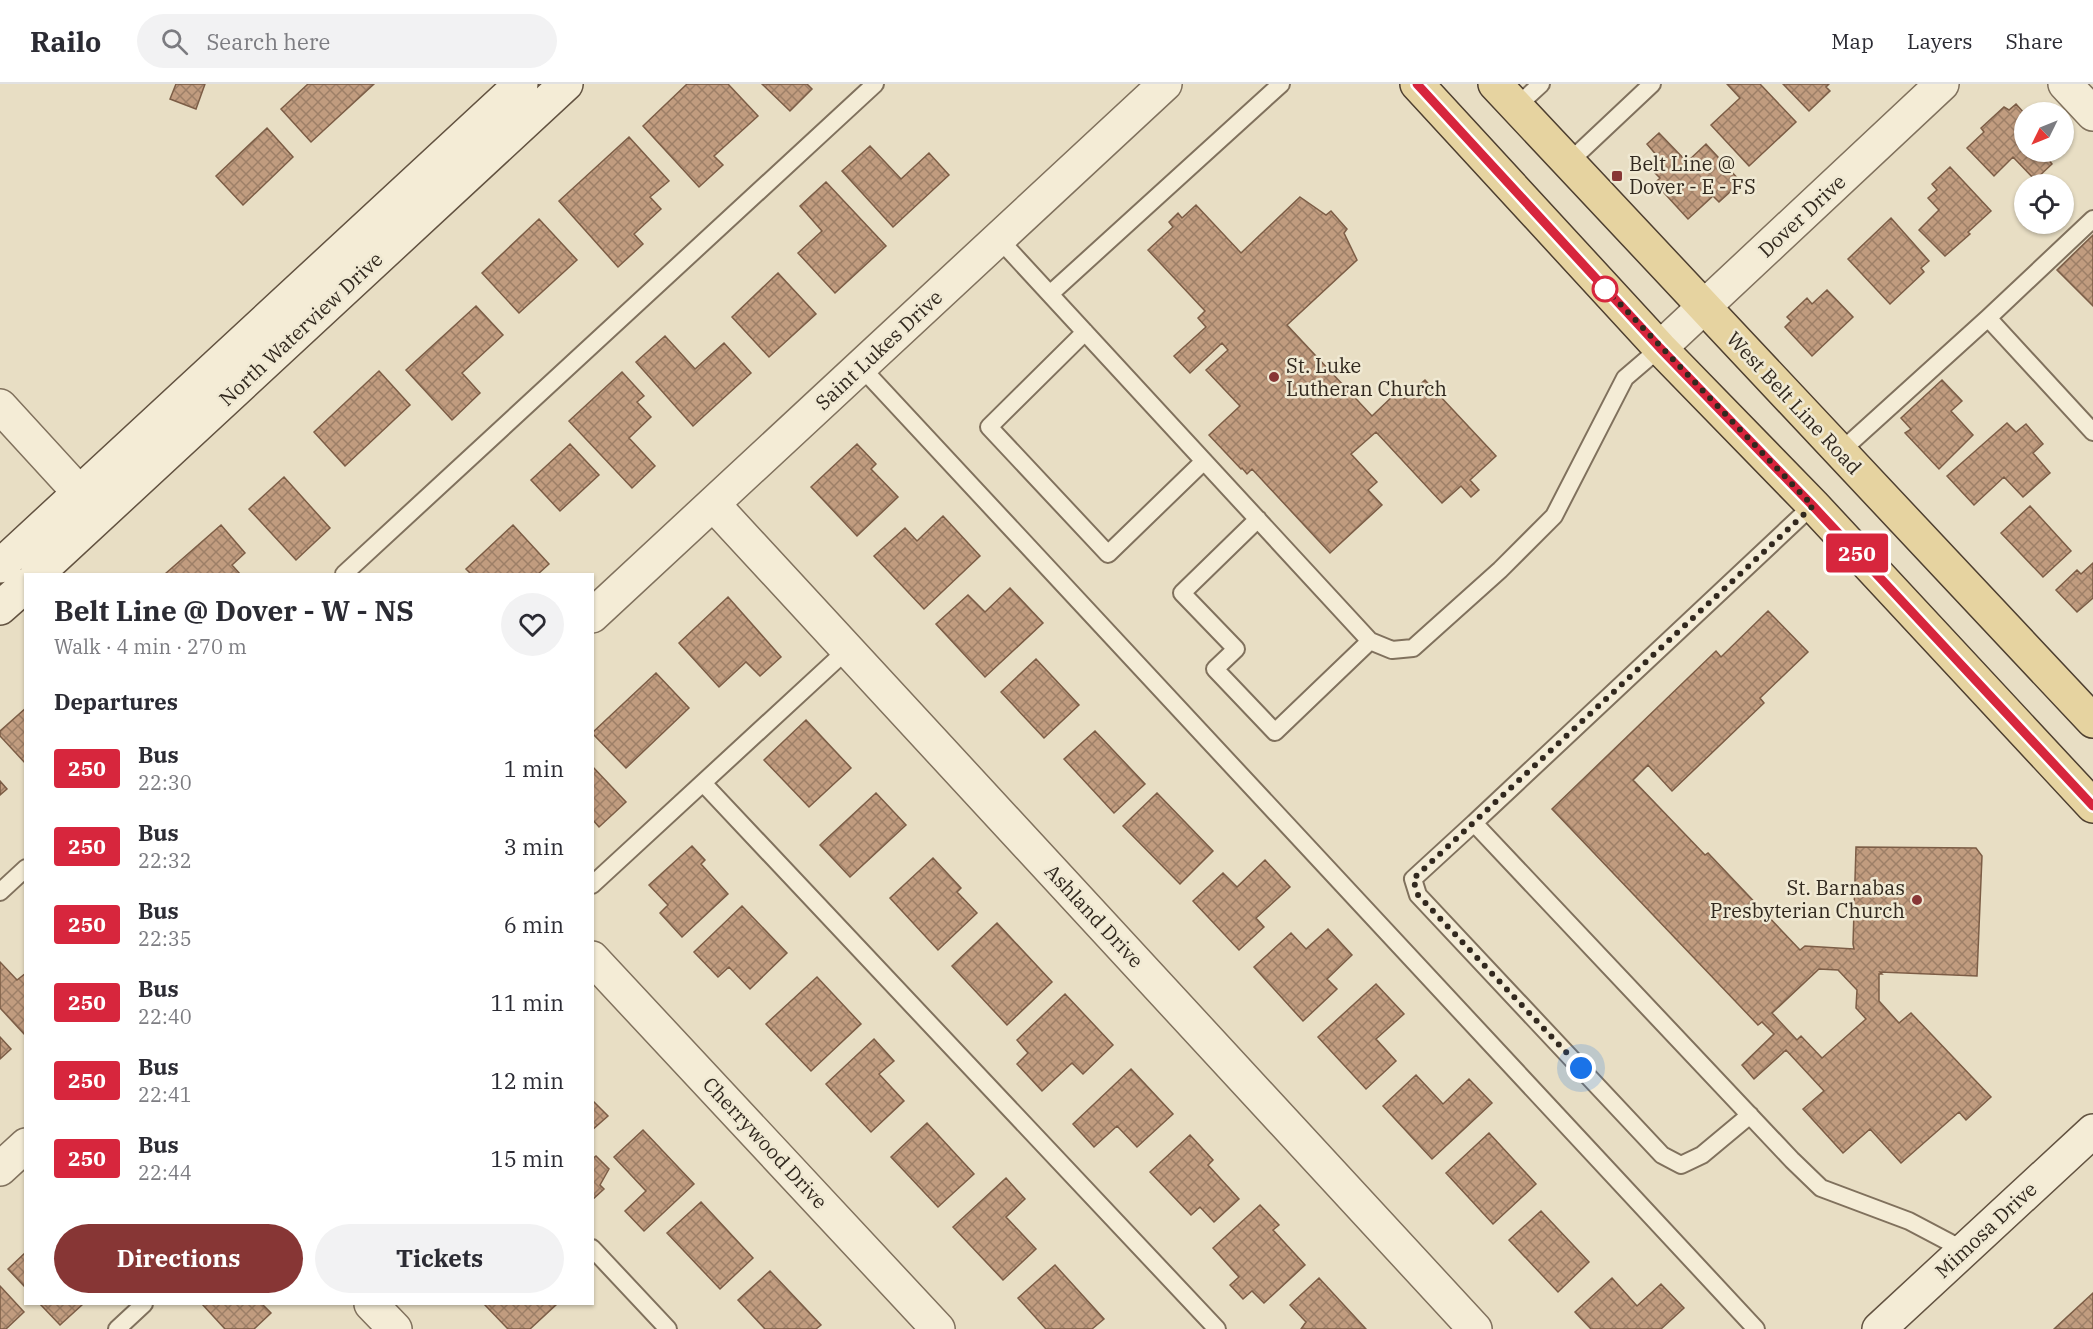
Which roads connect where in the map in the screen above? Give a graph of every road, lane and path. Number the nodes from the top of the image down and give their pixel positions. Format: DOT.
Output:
graph roads {
  1 [pos="521,84"];
  2 [pos="566,84"];
  3 [pos="875,84"];
  4 [pos="1165,84"];
  5 [pos="1281,84"];
  6 [pos="1417,84"];
  7 [pos="1541,84"];
  8 [pos="1652,84"];
  9 [pos="1942,84"];
  10 [pos="2065,84"];
  11 [pos="1506,95"];
  12 [pos="2093,114"];
  13 [pos="1568,163"];
  14 [pos="2093,219"];
  15 [pos="999,239"];
  16 [pos="1050,294"];
  17 [pos="1704,308"];
  18 [pos="1988,318"];
  19 [pos="1085,332"];
  20 [pos="1660,348"];
  21 [pos="861,367"];
  22 [pos="0,406"];
  23 [pos="2093,432"];
  24 [pos="1840,452"];
  25 [pos="1204,461"];
  26 [pos="90,504"];
  27 [pos="713,504"];
  28 [pos="1813,506"];
  29 [pos="1258,519"];
  30 [pos="0,567"];
  31 [pos="38,573"];
  32 [pos="345,573"];
  33 [pos="24,587"];
  34 [pos="0,609"];
  35 [pos="594,614"];
  36 [pos="1370,641"];
  37 [pos="848,649"];
  38 [pos="2093,721"];
  39 [pos="703,783"];
  40 [pos="2093,806"];
  41 [pos="1474,823"];
  42 [pos="24,870"];
  43 [pos="594,883"];
  44 [pos="0,892"];
  45 [pos="594,960"];
  46 [pos="1750,1116"];
  47 [pos="2093,1131"];
  48 [pos="24,1147"];
  49 [pos="0,1169"];
  50 [pos="594,1250"];
  51 [pos="1964,1250"];
  52 [pos="143,1305"];
  53 [pos="372,1305"];
  54 [pos="119,1328"];
  55 [pos="395,1329"];
  56 [pos="668,1329"];
  57 [pos="938,1329"];
  58 [pos="1217,1329"];
  59 [pos="1475,1329"];
  60 [pos="1756,1329"];
  61 [pos="1879,1329"];
  1 -- 26 [label="street, North Waterview Drive"];
  2 -- 26 [label="street, North Waterview Drive"];
  3 -- 32 [label="lane"];
  4 -- 15 [label="street, Saint Lukes Drive"];
  5 -- 16 [label="lane"];
  6 -- 20 [label="main road"];
  7 -- 11 [label="lane"];
  8 -- 13 [label="lane"];
  9 -- 17 [label="street, Dover Drive"];
  10 -- 12 [label="street"];
  11 -- 13 [label="main road, West Belt Line Road"];
  13 -- 17 [label="main road, West Belt Line Road"];
  14 -- 18 [label="lane"];
  15 -- 16 [label="lane"];
  15 -- 21 [label="street, Saint Lukes Drive"];
  16 -- 19 [label="lane"];
  17 -- 20 [label="street, Dover Drive"];
  17 -- 24 [label="main road, West Belt Line Road"];
  18 -- 23 [label="lane"];
  18 -- 24 [label="lane"];
  19 -- 25 [label="lane"];
  19 -- 25 [label="lane"];
  20 -- 28 [label="main road"];
  20 -- 36 [label="lane"];
  21 -- 27 [label="street, Saint Lukes Drive"];
  21 -- 60 [label="lane"];
  22 -- 26 [label="street"];
  24 -- 38 [label="main road, West Belt Line Road"];
  25 -- 29 [label="lane"];
  26 -- 30 [label="street, North Waterview Drive"];
  26 -- 31 [label="street, North Waterview Drive"];
  27 -- 35 [label="street, Saint Lukes Drive"];
  27 -- 37 [label="street, Ashland Drive"];
  28 -- 40 [label="main road"];
  28 -- 41 [label="lane"];
  29 -- 36 [label="lane"];
  29 -- 36 [label="lane"];
  33 -- 34 [label="street"];
  37 -- 39 [label="lane"];
  37 -- 59 [label="street, Ashland Drive"];
  39 -- 43 [label="lane"];
  39 -- 58 [label="lane"];
  41 -- 46 [label="lane"];
  41 -- 46 [label="lane"];
  42 -- 44 [label="lane"];
  45 -- 57 [label="street, Cherrywood Drive"];
  46 -- 51 [label="lane"];
  47 -- 51 [label="street, Mimosa Drive"];
  48 -- 49 [label="street"];
  50 -- 56 [label="lane"];
  51 -- 61 [label="street, Mimosa Drive"];
  52 -- 54 [label="lane"];
  53 -- 55 [label="street"];
}
